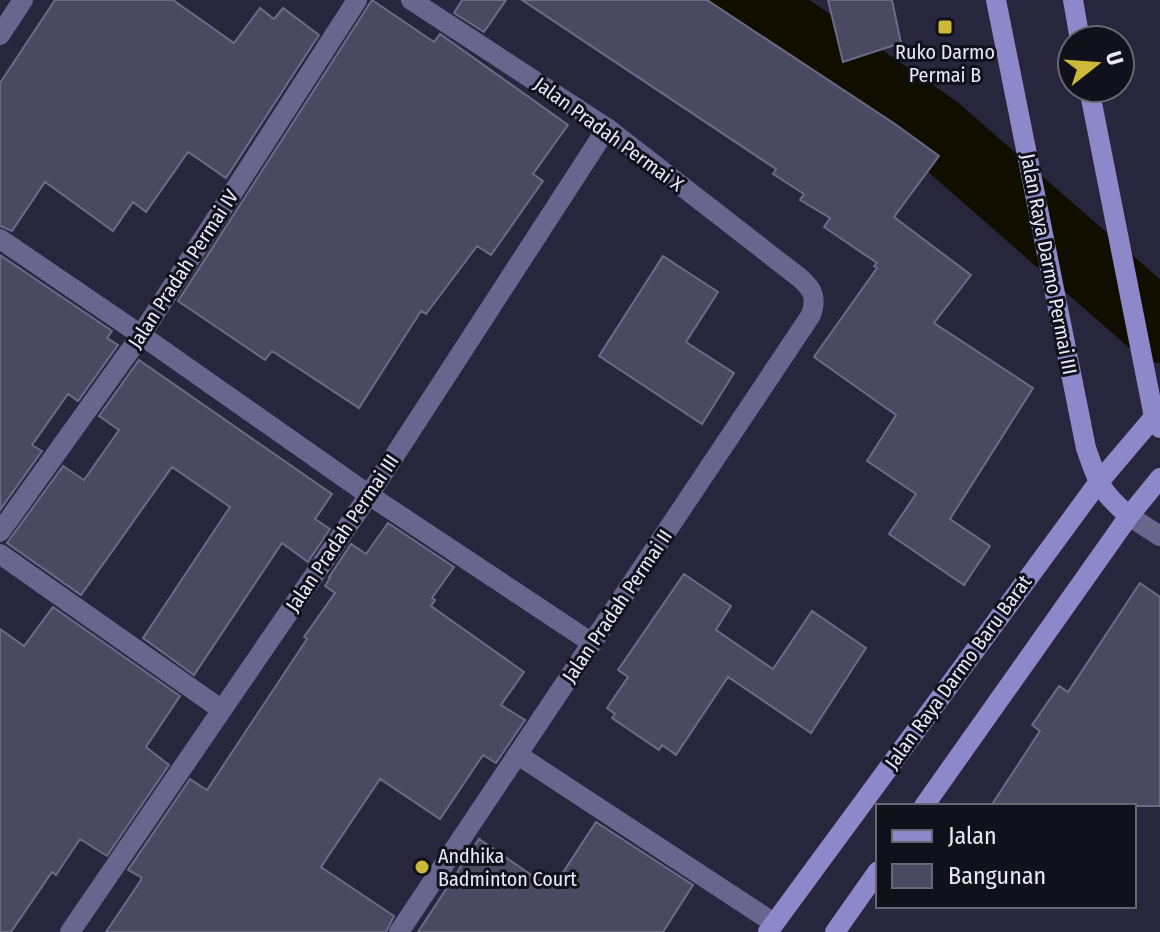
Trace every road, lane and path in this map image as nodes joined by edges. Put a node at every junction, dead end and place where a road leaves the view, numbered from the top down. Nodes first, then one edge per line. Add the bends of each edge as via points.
1 (23, 0) edge
2 (357, 0) edge
3 (411, 0) edge
4 (996, 0) edge
5 (1073, 0) edge
6 (1077, 24) edge
7 (0, 35) edge
8 (1092, 104) edge
9 (607, 128) junction
10 (0, 239) edge
11 (800, 278) joint
12 (141, 335) junction
13 (1157, 422) edge
14 (1160, 478) edge
15 (1098, 483) junction
16 (369, 495) junction
17 (1129, 516) junction
18 (0, 532) edge
19 (1160, 536) edge
20 (0, 554) edge
21 (592, 643) junction
22 (222, 710) junction
23 (518, 755) junction
24 (925, 804) edge
25 (876, 874) edge
26 (771, 927) edge
27 (70, 932) edge
28 (399, 932) edge
29 (835, 932) edge

1 - 7 street
2 - 12 street, Jalan Pradah Permai IV
3 - 9 street, Jalan Pradah Permai X
4 - 15 main road, Jalan Raya Darmo Permai III via 1086,448
5 - 6 main road
8 - 13 main road
9 - 11 street, Jalan Pradah Permai X
9 - 16 street, Jalan Pradah Permai III
10 - 12 street
11 - 21 street, Jalan Pradah Permai II via 814,297 811,315
12 - 16 street
12 - 18 street, Jalan Pradah Permai IV
13 - 15 main road, Jalan Raya Darmo Baru Barat
14 - 17 main road
15 - 17 main road, Jalan Raya Darmo Permai III
15 - 26 main road, Jalan Raya Darmo Baru Barat
16 - 21 street
16 - 22 street, Jalan Pradah Permai III
17 - 19 street
17 - 24 main road
20 - 22 street
21 - 23 street, Jalan Pradah Permai II
22 - 27 street, Jalan Pradah Permai III
23 - 26 street
23 - 28 street, Jalan Pradah Permai II
25 - 29 main road

